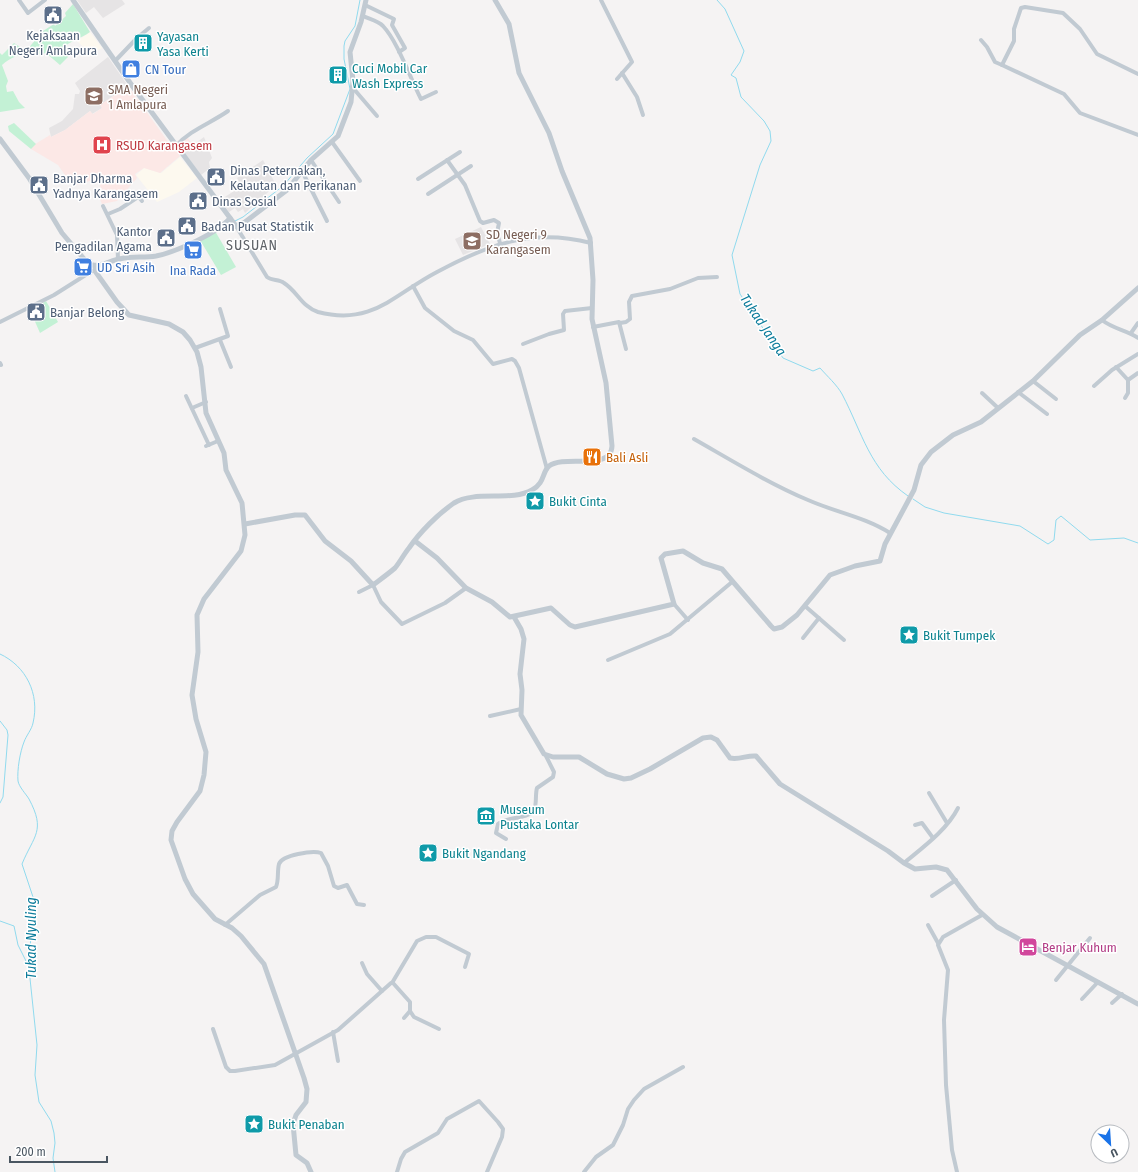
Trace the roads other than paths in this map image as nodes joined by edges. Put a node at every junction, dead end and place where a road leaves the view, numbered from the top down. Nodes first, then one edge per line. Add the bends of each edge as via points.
1 (19, 0) edge
2 (45, 0) edge
3 (73, 0) edge
4 (601, 0) edge
5 (497, 1) edge
6 (365, 2) edge
7 (363, 16) junction
8 (149, 28) dead end
9 (980, 40) dead end
10 (399, 52) junction
11 (116, 60) junction
12 (1002, 65) junction
13 (622, 73) junction
14 (1138, 74) edge
15 (617, 79) dead end
16 (353, 88) junction
17 (436, 92) dead end
18 (228, 111) dead end
19 (377, 116) dead end
20 (643, 116) dead end
21 (1138, 135) edge
22 (0, 139) edge
23 (332, 142) junction
24 (176, 146) junction
25 (460, 152) dead end
26 (311, 160) junction
27 (447, 160) junction
28 (470, 166) dead end
29 (302, 171) junction
30 (457, 175) junction
31 (418, 179) dead end
32 (360, 181) dead end
33 (135, 192) dead end
34 (428, 194) dead end
35 (138, 197) junction
36 (142, 201) dead end
37 (339, 202) dead end
38 (103, 206) dead end
39 (108, 214) junction
40 (230, 218) junction
41 (327, 222) dead end
42 (224, 225) junction
43 (236, 226) junction
44 (500, 243) junction
45 (590, 244) junction
46 (118, 259) junction
47 (92, 269) junction
48 (717, 277) dead end
49 (412, 286) junction
50 (1137, 290) edge
51 (592, 308) junction
52 (220, 309) dead end
53 (1102, 320) junction
54 (0, 322) edge
55 (620, 323) junction
56 (1138, 323) edge
57 (593, 327) junction
58 (1131, 333) junction
59 (1138, 338) edge
60 (220, 340) junction
61 (524, 344) dead end
62 (195, 348) junction
63 (626, 349) dead end
64 (1138, 354) edge
65 (1116, 367) junction
66 (231, 368) dead end
67 (1137, 375) edge
68 (1128, 380) junction
69 (1033, 381) junction
70 (1094, 386) dead end
71 (1018, 392) junction
72 (982, 393) dead end
73 (186, 396) dead end
74 (1125, 398) dead end
75 (1056, 399) dead end
76 (206, 402) junction
77 (997, 407) junction
78 (192, 408) junction
79 (1047, 414) dead end
80 (694, 439) dead end
81 (218, 441) junction
82 (547, 469) junction
83 (245, 524) junction
84 (890, 533) junction
85 (415, 542) junction
86 (732, 582) junction
87 (373, 585) junction
88 (466, 588) junction
89 (359, 592) dead end
90 (674, 604) junction
91 (805, 606) junction
92 (514, 617) junction
93 (820, 618) junction
94 (688, 620) junction
95 (803, 638) dead end
96 (844, 640) dead end
97 (608, 660) dead end
98 (520, 709) junction
99 (490, 716) dead end
100 (546, 756) junction
101 (929, 793) dead end
102 (958, 808) dead end
103 (947, 823) junction
104 (915, 825) dead end
105 (933, 838) junction
106 (506, 839) dead end
107 (904, 863) junction
108 (956, 880) junction
109 (932, 896) dead end
110 (364, 905) dead end
111 (982, 915) junction
112 (225, 925) junction
113 (928, 925) dead end
114 (1090, 938) dead end
115 (938, 943) junction
116 (362, 963) dead end
117 (465, 967) dead end
118 (1068, 967) junction
119 (1056, 980) dead end
120 (1098, 982) junction
121 (392, 983) junction
122 (382, 991) junction
123 (1122, 994) junction
124 (1082, 1000) dead end
125 (1112, 1003) dead end
126 (1138, 1004) edge
127 (410, 1011) junction
128 (404, 1018) dead end
129 (213, 1028) dead end
130 (439, 1030) dead end
131 (333, 1032) junction
132 (296, 1053) junction
133 (338, 1061) dead end
134 (683, 1067) dead end
135 (311, 1172) edge
136 (397, 1172) edge
137 (487, 1172) edge
138 (584, 1172) edge
139 (957, 1172) edge

1 - 2 street via 28,13
3 - 11 street
4 - 13 street via 632,62
5 - 45 street via 509,24 519,74 549,132 562,171 588,232
6 - 7 street
6 - 10 street via 394,19 392,25 405,48
7 - 10 street via 383,26
7 - 16 street via 350,52
8 - 11 street
9 - 12 street via 995,62
10 - 17 street via 421,99
11 - 24 street
12 - 14 street via 1014,41 1014,28 1020,9 1025,7 1063,13 1080,29 1097,54
12 - 21 street via 1064,94 1080,113
13 - 15 street
13 - 20 street via 637,97
16 - 19 street
16 - 23 street via 343,125
18 - 24 street via 189,133
22 - 47 street via 29,178 62,232
23 - 26 street
23 - 32 street
24 - 40 street
25 - 27 street
26 - 29 street
26 - 37 street
27 - 30 street
27 - 31 street
28 - 30 street
29 - 41 street
29 - 43 street via 282,194
30 - 34 street
30 - 44 street via 468,192 481,223 492,220 499,223 497,234
33 - 35 street
35 - 36 street
35 - 39 street
38 - 39 street
39 - 46 street via 116,235
40 - 42 street
40 - 43 street
42 - 43 street
42 - 46 street via 164,254
43 - 49 street via 267,277 285,284 303,303 316,311 339,316 368,313
44 - 45 street via 543,236
44 - 49 street
45 - 51 street via 594,280
46 - 47 street
47 - 54 street via 54,295
47 - 62 street via 129,315 178,328
48 - 55 street via 698,278 670,289 632,296 629,302 630,319
49 - 82 street via 425,308 454,331 472,340 493,364 512,359 515,361
50 - 53 street
51 - 57 street
51 - 61 street via 566,311 563,314 564,330
52 - 60 street via 228,334
53 - 58 street via 1115,329
53 - 69 street via 1080,335
55 - 57 street
55 - 63 street
56 - 58 street
57 - 82 street via 606,383 612,450 605,458 560,462
58 - 59 street
60 - 62 street
60 - 66 street
62 - 76 street via 201,367
64 - 65 street
65 - 68 street
65 - 70 street
67 - 68 street
68 - 74 street via 1128,393
69 - 71 street
69 - 75 street
71 - 77 street
71 - 79 street
72 - 77 street
73 - 78 street
76 - 78 street
76 - 81 street via 206,413
77 - 84 street via 981,422 953,435 931,452 918,471 914,490
78 - 81 street via 207,446
80 - 84 street via 794,494 820,506 879,525
81 - 83 street via 224,453 226,470 240,496
82 - 85 street via 540,484 526,492 465,499 455,503
83 - 87 street via 305,515 322,538 351,561
83 - 112 street via 241,551 204,599 197,615 198,652 192,695 206,752 204,775 200,791 177,822 171,835 190,889 215,919
84 - 91 street via 882,559 878,563 855,566 827,577
85 - 87 street via 396,567
85 - 88 street via 437,558
86 - 90 street via 722,569 703,563 686,552 666,554 662,556 661,562
86 - 91 street via 774,629 786,624
86 - 94 street
87 - 88 street via 381,602 402,624 445,603
87 - 89 street
88 - 92 street via 492,602 507,616
90 - 92 street via 580,627 570,625 552,608
90 - 94 street
91 - 93 street
92 - 98 street via 524,639 520,667
93 - 95 street
93 - 96 street
94 - 97 street via 662,638
98 - 99 street
98 - 100 street via 528,729
100 - 106 street via 554,777 537,788 535,808 532,812 503,820 498,824 496,833
100 - 107 street via 579,757 607,774 618,778 631,778 650,770 702,738 711,737 717,740 730,758 756,756 780,784
101 - 103 street
102 - 103 street
103 - 105 street
104 - 105 street via 922,823
105 - 107 street
107 - 108 street via 918,870 936,866 944,868
108 - 109 street
108 - 111 street
110 - 112 street via 357,904 347,885 338,888 334,886 321,853 307,852 282,860 276,887 260,895
111 - 115 street via 943,937
111 - 118 street via 997,927
112 - 132 street via 249,944 264,964
113 - 115 street
114 - 118 street
115 - 139 street via 948,970 944,1020 946,1085 952,1150
116 - 122 street via 367,974
117 - 121 street via 469,954 436,937 426,937 417,941
118 - 119 street
118 - 120 street
120 - 123 street
120 - 124 street
121 - 122 street
121 - 127 street via 410,1002
122 - 131 street via 345,1025
123 - 125 street
123 - 126 street
127 - 128 street
127 - 130 street
129 - 132 street via 226,1067 230,1071 268,1067
131 - 132 street
131 - 133 street
132 - 135 street via 307,1098 294,1119 294,1150 297,1157 309,1166
134 - 138 street via 644,1089 628,1109 615,1142 596,1157
136 - 137 street via 405,1152 438,1133 447,1119 479,1101 503,1129

